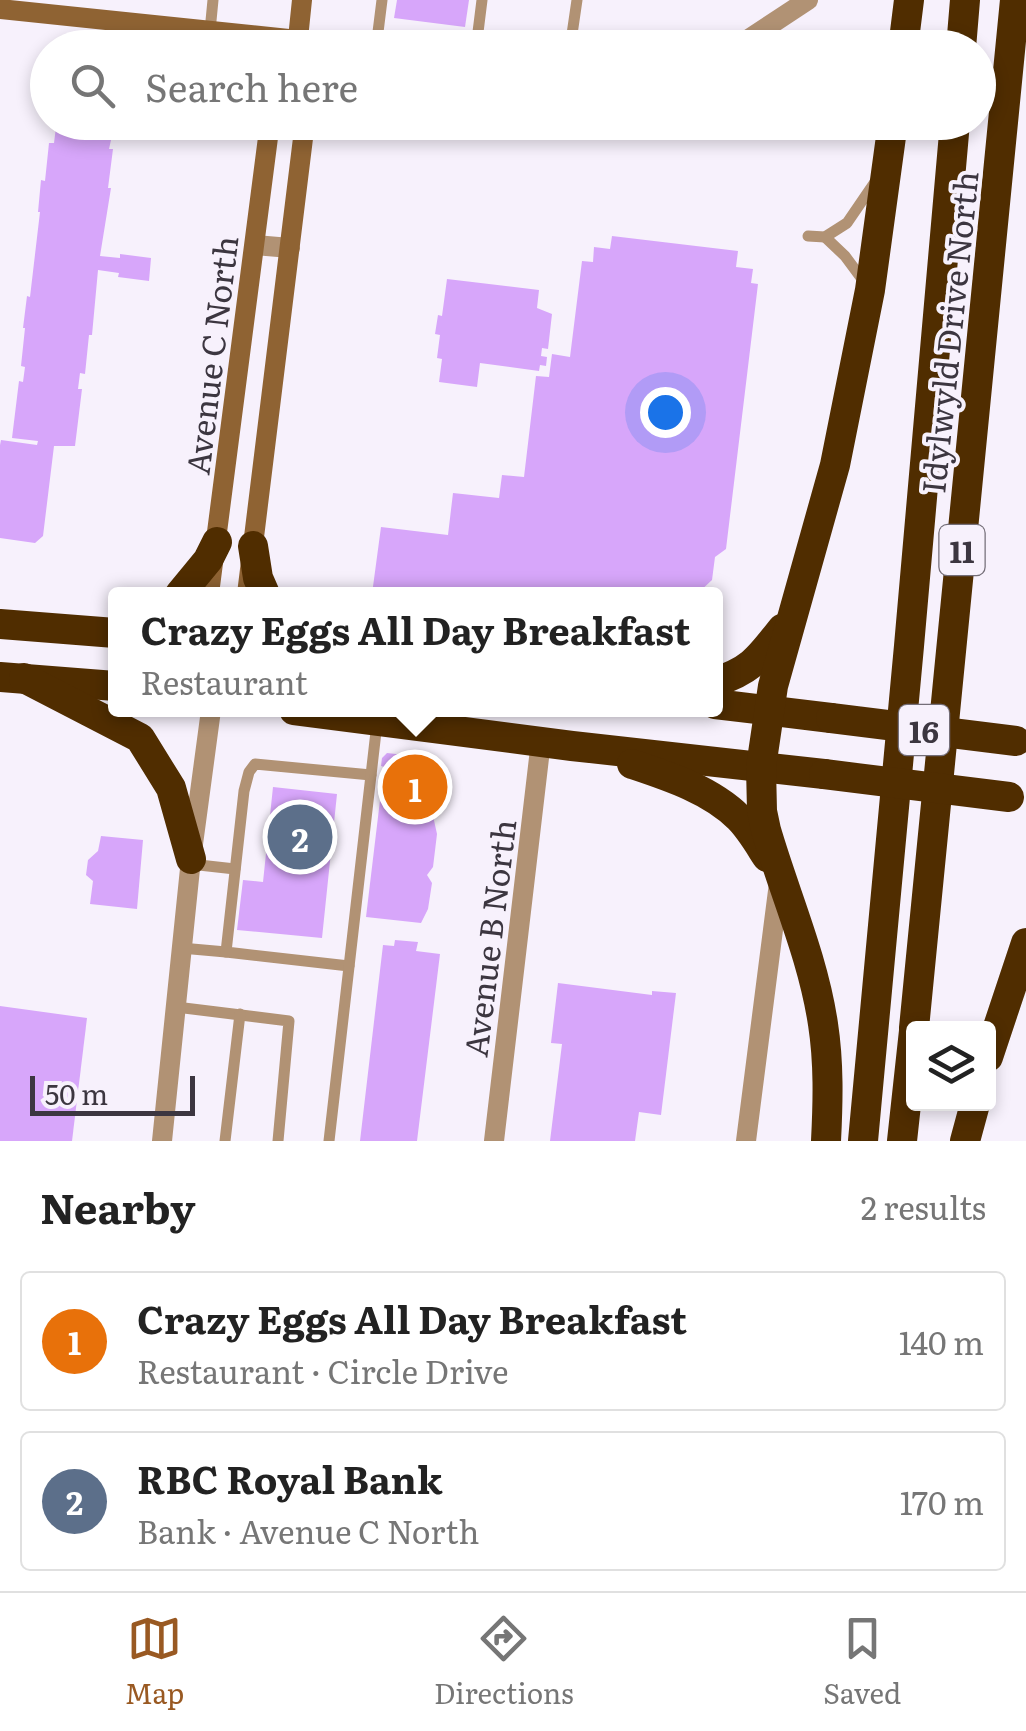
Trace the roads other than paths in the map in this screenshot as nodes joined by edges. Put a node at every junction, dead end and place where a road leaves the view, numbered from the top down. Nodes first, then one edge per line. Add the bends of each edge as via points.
1 (213, 0) edge
2 (302, 0) edge
3 (382, 0) edge
4 (482, 0) edge
5 (577, 0) edge
6 (808, 0) edge
7 (909, 0) edge
8 (965, 0) edge
9 (1015, 0) edge
10 (0, 9) edge
11 (210, 30) joint
12 (299, 30) edge
13 (378, 30) edge
14 (478, 30) edge
15 (573, 30) edge
16 (762, 30) edge
17 (905, 30) edge
18 (962, 30) edge
19 (268, 140) edge
20 (303, 140) edge
21 (891, 140) edge
22 (952, 140) edge
23 (888, 161) junction
24 (808, 236) dead end
25 (825, 237) junction
26 (255, 244) junction
27 (290, 248) junction
28 (870, 290) junction
29 (216, 542) junction
30 (253, 546) junction
31 (186, 587) edge
32 (210, 587) edge
33 (248, 587) edge
34 (262, 587) edge
35 (790, 619) junction
36 (0, 624) edge
37 (108, 631) edge
38 (12, 677) edge
39 (723, 679) edge
40 (108, 685) edge
41 (723, 705) edge
42 (770, 711) junction
43 (210, 717) edge
44 (352, 717) edge
45 (377, 720) junction
46 (1021, 741) edge
47 (541, 742) junction
48 (572, 746) junction
49 (761, 767) junction
50 (371, 775) junction
51 (1018, 798) edge
52 (190, 862) junction
53 (235, 869) junction
54 (780, 876) junction
55 (182, 948) junction
56 (1025, 948) edge
57 (226, 952) junction
58 (349, 966) junction
59 (176, 1007) junction
60 (240, 1014) junction
61 (915, 1021) edge
62 (996, 1033) edge
63 (906, 1104) edge
64 (973, 1111) edge
65 (162, 1141) edge
66 (225, 1141) edge
67 (278, 1141) edge
68 (329, 1141) edge
69 (494, 1141) edge
70 (746, 1141) edge
71 (826, 1141) edge
72 (863, 1141) edge
73 (902, 1141) edge
74 (965, 1141) edge

1 - 11 lane
2 - 12 main road
3 - 13 lane
4 - 14 lane
5 - 15 lane
6 - 16 street
7 - 17 highway
8 - 18 highway
9 - 61 highway, Idylwyld Drive North / 11
10 - 11 main road
19 - 26 main road, Avenue C North
20 - 27 main road, Avenue C North
21 - 23 highway
22 - 72 highway, Idylwyld Drive North / 11
23 - 25 lane via 857,211
23 - 28 highway
24 - 25 lane
25 - 28 lane
26 - 27 street
26 - 29 main road, Avenue C North
27 - 30 main road, Avenue C North
28 - 35 highway via 835,464
29 - 31 highway
29 - 32 main road, Avenue C North
30 - 33 main road, Avenue C North
30 - 34 highway
35 - 39 highway via 756,662
35 - 42 highway
36 - 37 highway
38 - 40 highway
38 - 52 highway via 140,738 172,788
41 - 42 highway
42 - 46 highway, 16, bridge
42 - 49 highway
43 - 52 street
44 - 45 highway
45 - 47 highway
45 - 50 lane
47 - 48 highway
47 - 69 street, Avenue B North
48 - 49 highway
48 - 54 highway via 714,798 737,816
49 - 51 highway, 16, bridge
49 - 54 highway via 762,811
50 - 53 lane via 255,764 244,791
50 - 58 lane
52 - 53 lane
52 - 55 street
53 - 57 lane
54 - 70 street
54 - 71 highway via 823,1022
55 - 57 lane
55 - 59 street
56 - 62 highway
57 - 58 lane
58 - 68 lane
59 - 60 lane
59 - 65 street
60 - 66 lane
60 - 67 lane via 289,1021
63 - 73 highway, Idylwyld Drive North / 11
64 - 74 highway

